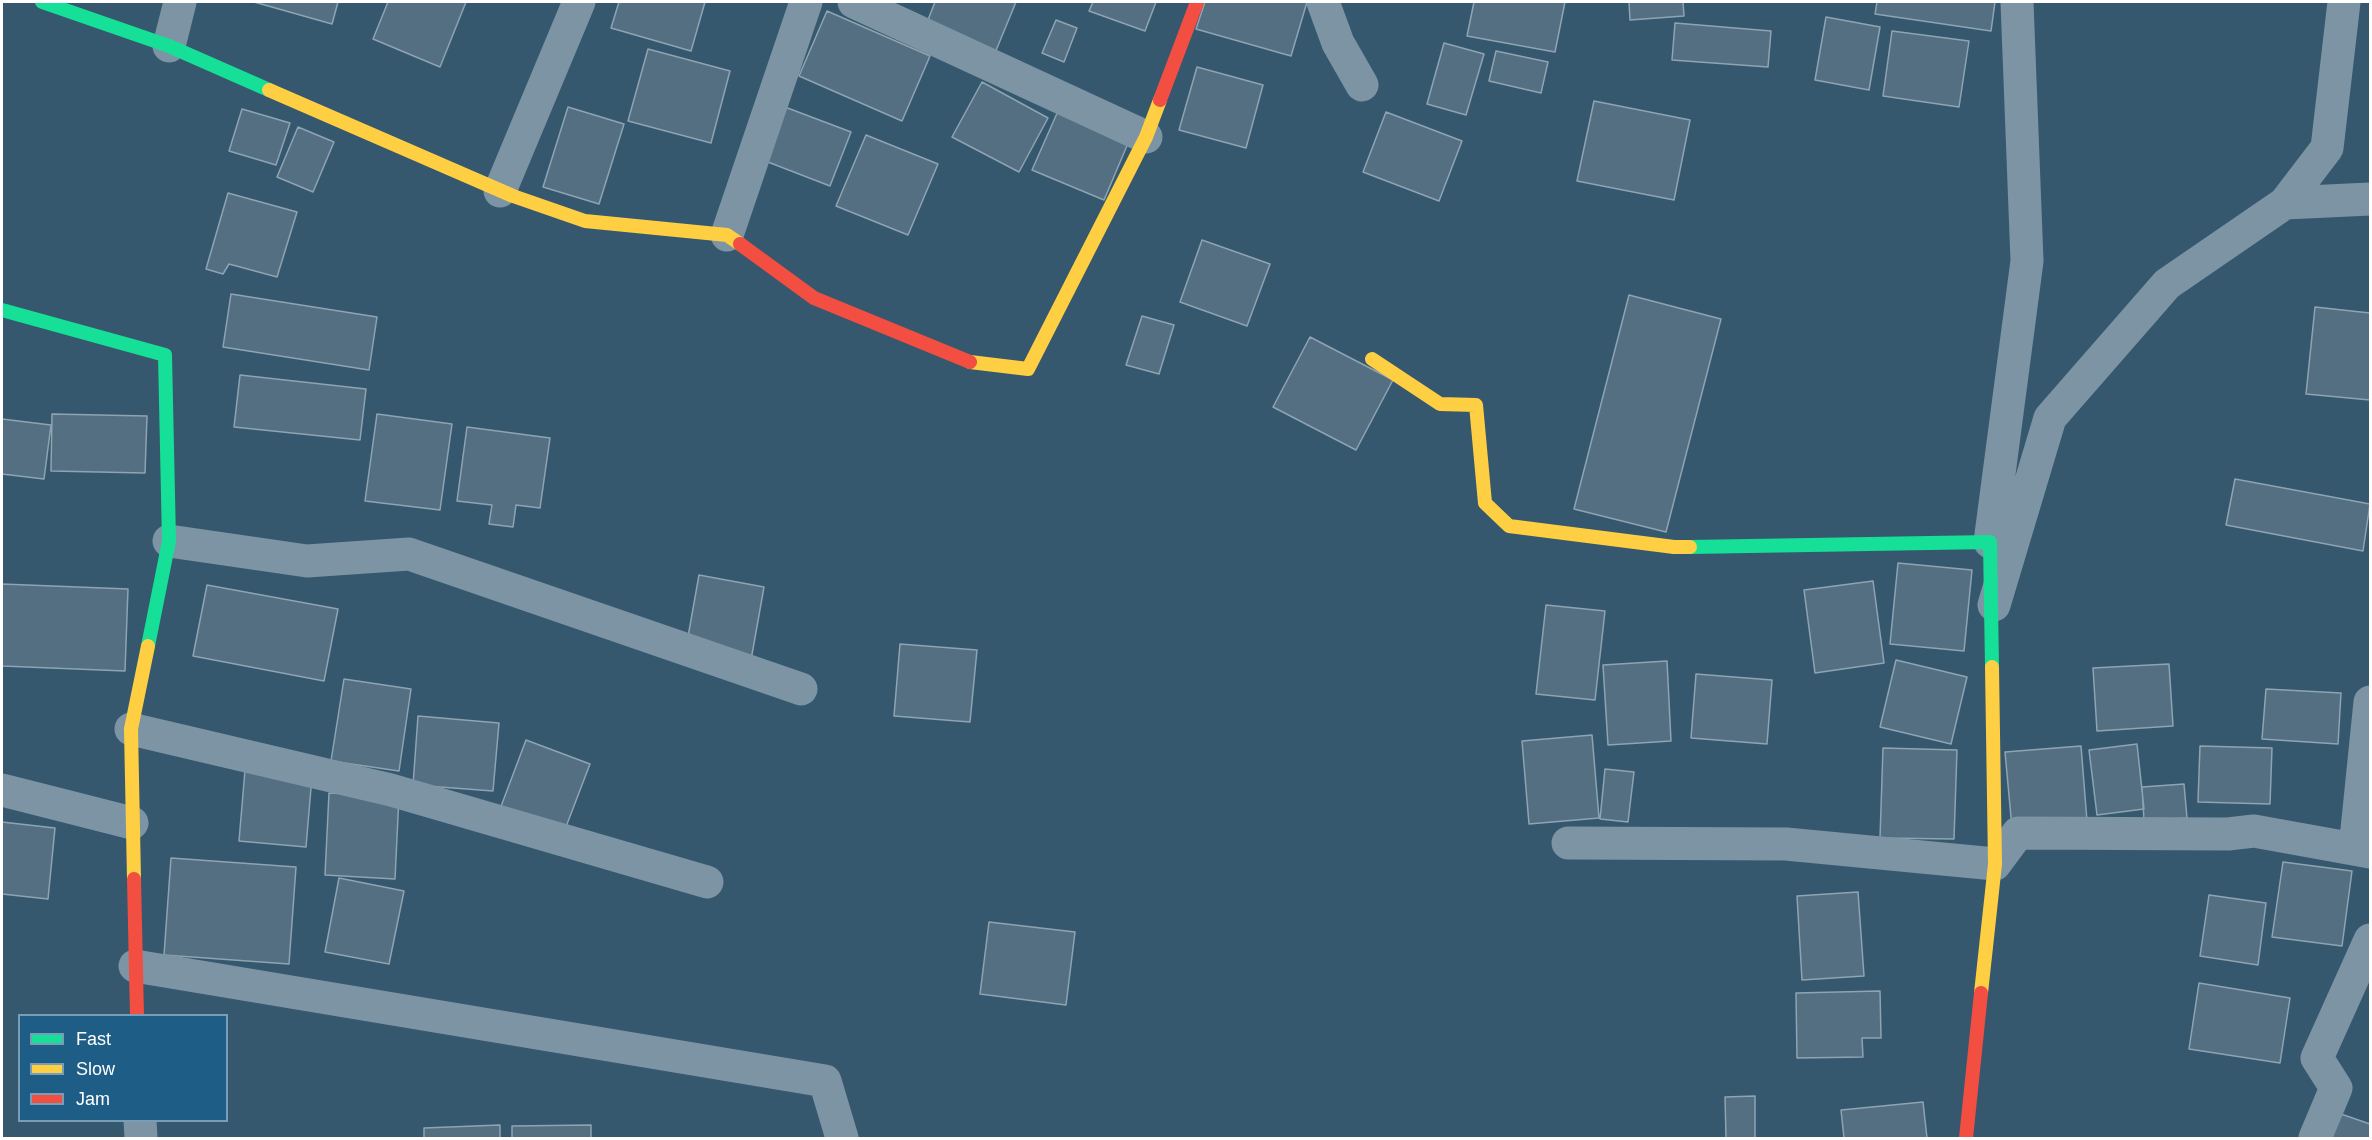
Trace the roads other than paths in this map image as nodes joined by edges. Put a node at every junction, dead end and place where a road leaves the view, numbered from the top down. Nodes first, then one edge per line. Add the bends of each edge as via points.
1 (42, 2) edge
2 (180, 2) edge
3 (579, 2) edge
4 (807, 2) edge
5 (854, 2) edge
6 (1197, 2) edge
7 (1323, 2) edge
8 (2017, 2) edge
9 (2344, 2) edge
10 (169, 46) junction
11 (1362, 85) dead end
12 (1146, 137) junction
13 (500, 191) junction
14 (2370, 199) edge
15 (2285, 203) junction
16 (726, 235) junction
17 (2, 310) edge
18 (1372, 359) dead end
19 (169, 541) junction
20 (1990, 542) junction
21 (1992, 610) junction
22 (801, 689) dead end
23 (2370, 702) edge
24 (131, 729) junction
25 (2, 790) edge
26 (132, 823) junction
27 (1568, 843) dead end
28 (2362, 851) edge
29 (1995, 864) junction
30 (707, 882) dead end
31 (2370, 940) edge
32 (135, 966) junction
33 (137, 1014) edge
34 (140, 1122) edge
35 (141, 1138) edge
36 (842, 1138) edge
37 (1966, 1138) edge
38 (2315, 1138) edge

1 - 10 street
2 - 10 street
3 - 13 street
4 - 16 street
5 - 12 street
6 - 12 street
7 - 11 street via 1338,44
8 - 20 street via 2027,261
9 - 15 street via 2327,148
10 - 13 street
12 - 16 street via 1028,369 968,362 814,298
13 - 16 street via 585,221
14 - 15 street
15 - 21 street via 2167,284 2050,418
17 - 19 street via 165,355
18 - 20 street via 1440,404 1476,405 1485,503 1509,526 1674,547
19 - 22 street via 307,561 409,554
19 - 24 street
20 - 21 street
21 - 29 street
23 - 28 street
24 - 26 street
24 - 30 street via 391,790
25 - 26 street
26 - 32 street
27 - 29 street via 1786,844
28 - 29 street via 2254,831 2018,833
29 - 37 street
31 - 38 street via 2317,1058 2336,1088
32 - 33 street
32 - 36 street via 825,1081
34 - 35 street

